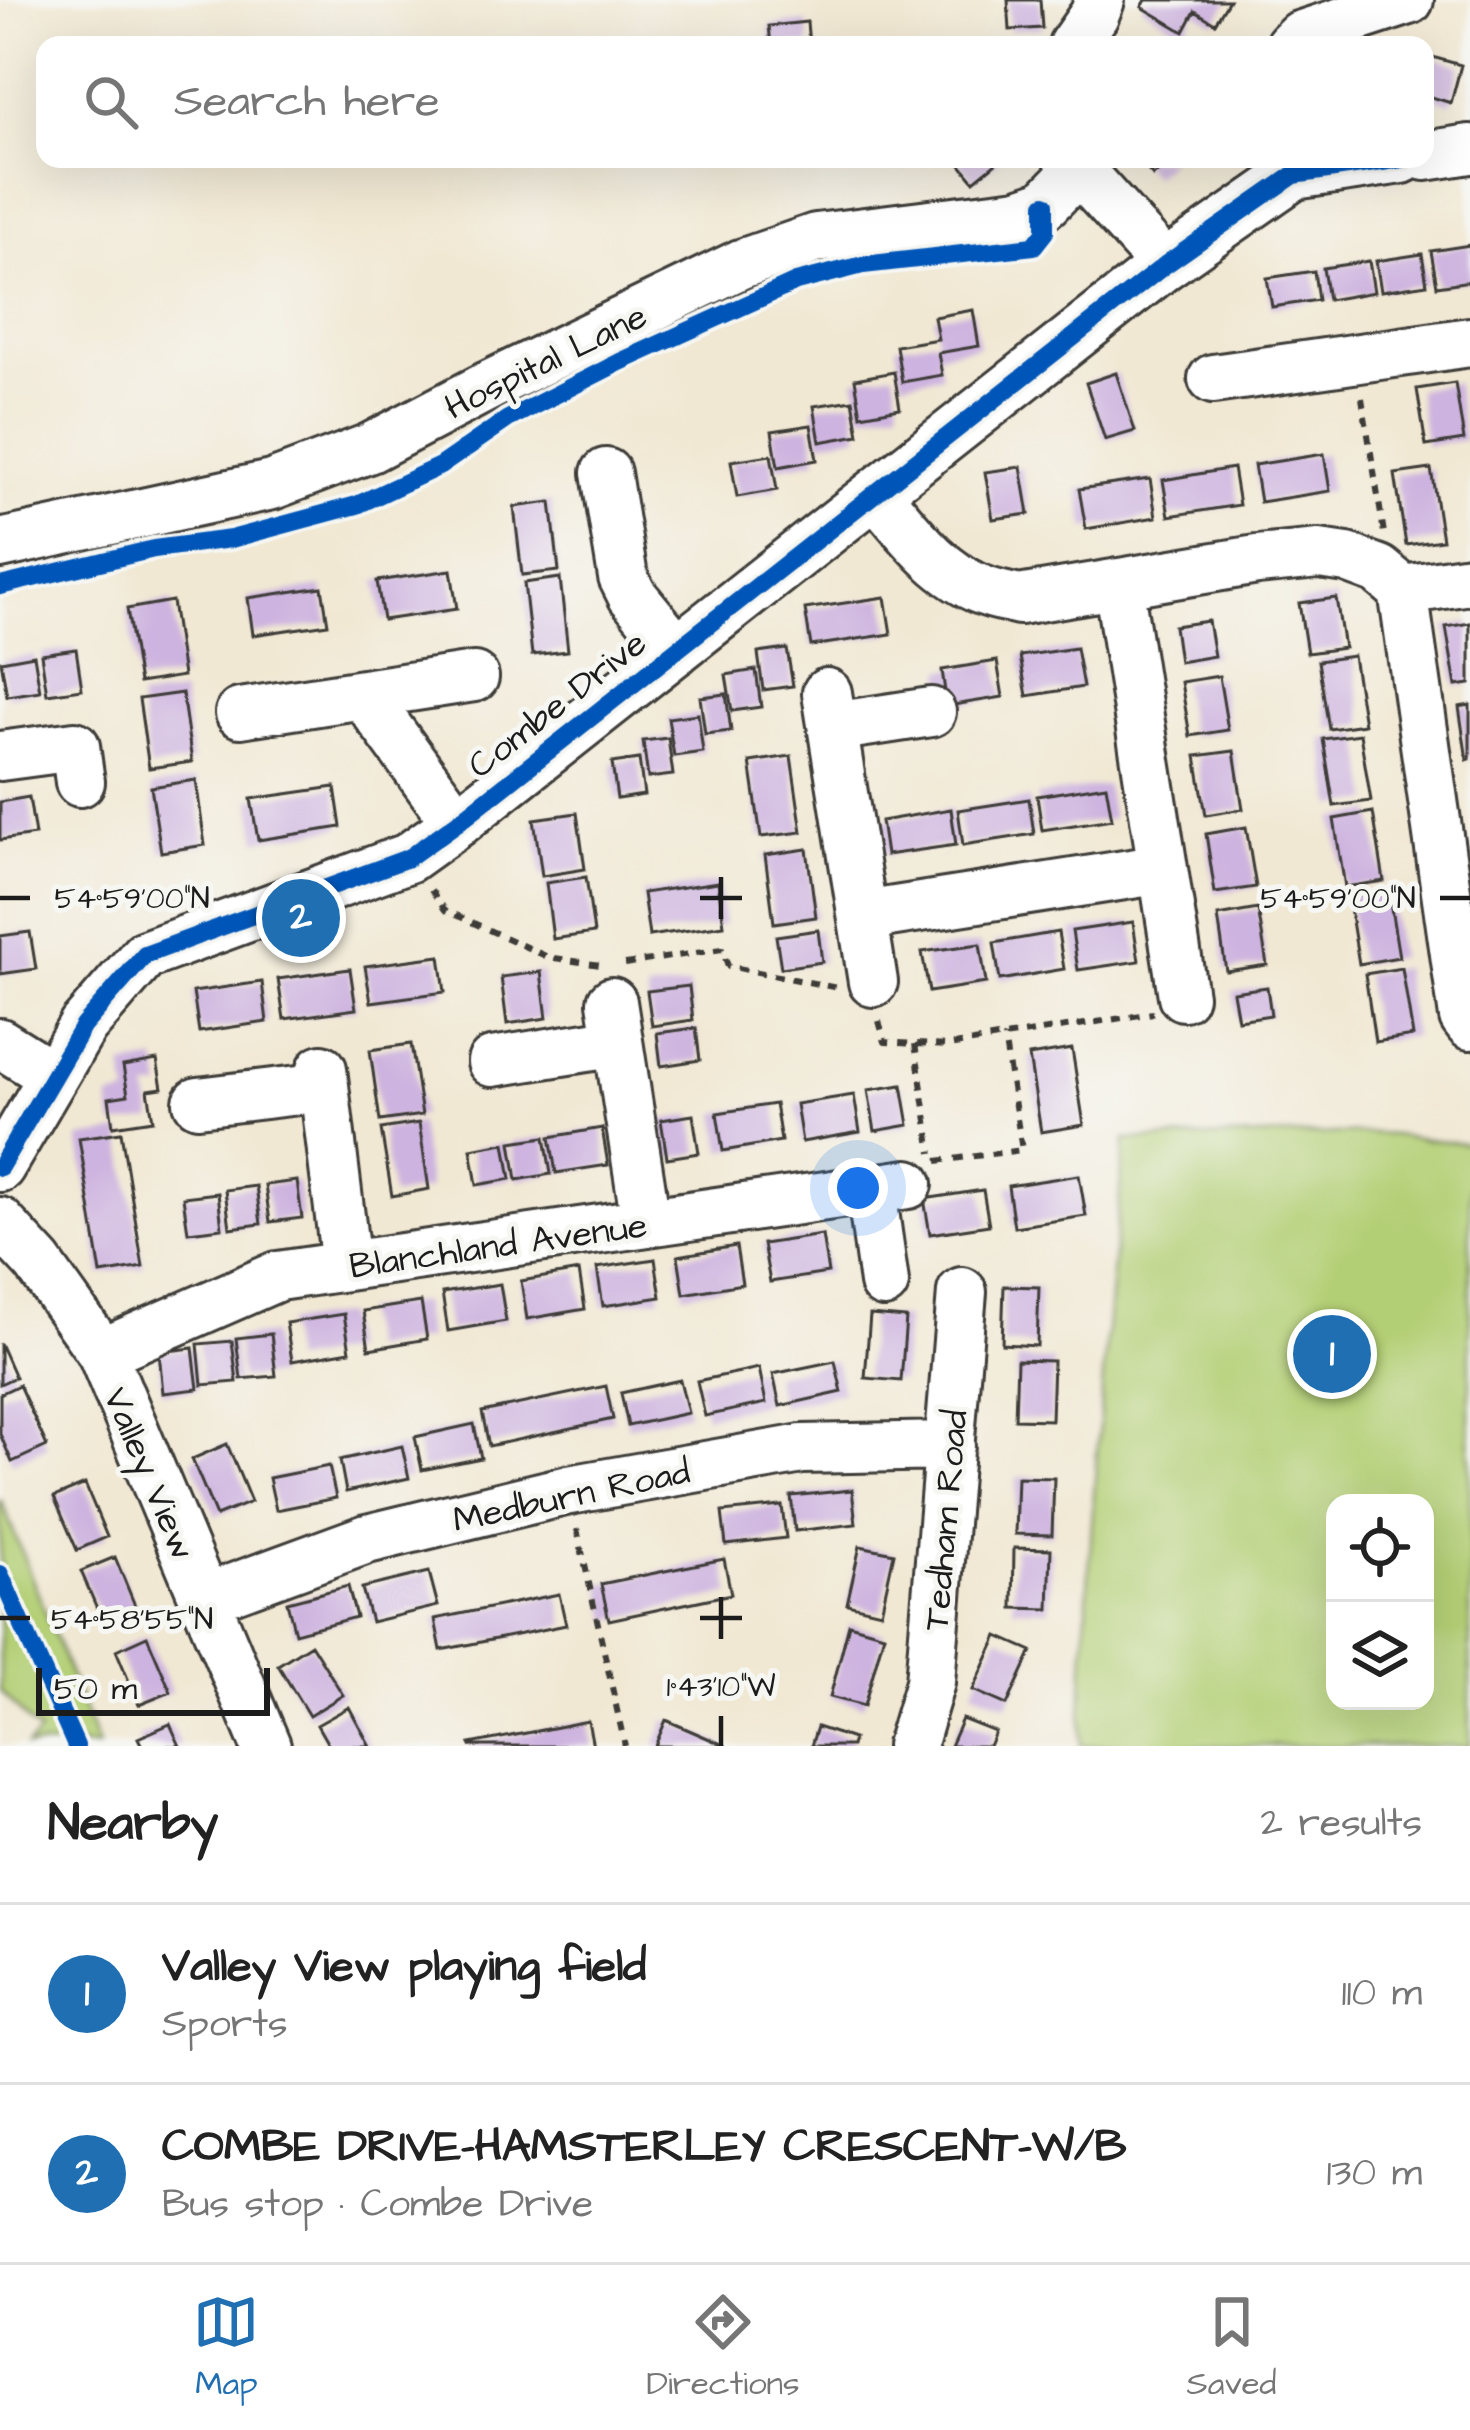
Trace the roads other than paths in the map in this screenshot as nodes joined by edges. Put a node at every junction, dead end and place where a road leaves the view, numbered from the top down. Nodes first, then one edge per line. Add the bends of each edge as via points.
1 (1100, 0) edge
2 (1409, 0) edge
3 (1079, 36) edge
4 (1299, 36) edge
5 (1470, 149) edge
6 (1434, 155) edge
7 (1071, 168) edge
8 (1078, 168) edge
9 (1341, 168) edge
10 (1166, 265) junction
11 (1470, 342) edge
12 (1214, 380) dead end
13 (606, 473) dead end
14 (875, 494) junction
15 (0, 544) edge
16 (1391, 580) junction
17 (1470, 580) edge
18 (1118, 583) junction
19 (676, 650) junction
20 (474, 677) dead end
21 (363, 694) junction
22 (931, 712) dead end
23 (240, 713) dead end
24 (0, 756) edge
25 (80, 782) dead end
26 (457, 823) junction
27 (1455, 853) edge
28 (1163, 869) junction
29 (863, 916) junction
30 (1183, 996) road end
31 (868, 997) road end
32 (1470, 1025) edge
33 (0, 1043) edge
34 (492, 1062) dead end
35 (53, 1076) junction
36 (198, 1102) dead end
37 (0, 1166) edge
38 (0, 1222) edge
39 (646, 1222) junction
40 (346, 1266) junction
41 (884, 1283) dead end
42 (962, 1292) dead end
43 (102, 1353) junction
44 (950, 1446) junction
45 (204, 1599) junction
46 (266, 1746) edge
47 (910, 1746) edge

1 - 3 street
2 - 4 street
5 - 6 street
7 - 15 street, Hospital Lane via 1046,204 1018,213 816,238 741,264 370,448 272,485
8 - 10 street
9 - 10 street via 1294,175
10 - 14 street, Combe Drive
11 - 12 street
13 - 19 street via 622,577
14 - 18 street via 924,550 982,590 1019,600
14 - 19 street, Combe Drive
16 - 17 street
16 - 18 street via 1319,554
16 - 27 street
18 - 28 street
19 - 26 street, Combe Drive
20 - 21 street
21 - 23 street
21 - 26 street
22 - 29 street via 830,710
24 - 25 street via 75,746
26 - 35 street, Combe Drive via 408,858 145,955 83,1026
27 - 32 street
28 - 29 street
28 - 30 street
29 - 31 street
33 - 35 street
34 - 39 street via 615,1022
35 - 37 street, Combe Drive
36 - 40 street via 323,1078
38 - 43 street, Valley View
39 - 40 street, Blanchland Avenue
39 - 41 street, Blanchland Avenue via 890,1186
40 - 43 street, Blanchland Avenue via 278,1276
42 - 44 street, Tedham Road
43 - 45 street, Valley View
44 - 45 street, Medburn Road via 802,1449 568,1490 367,1540
44 - 47 street, Tedham Road via 930,1682
45 - 46 street, Valley View

